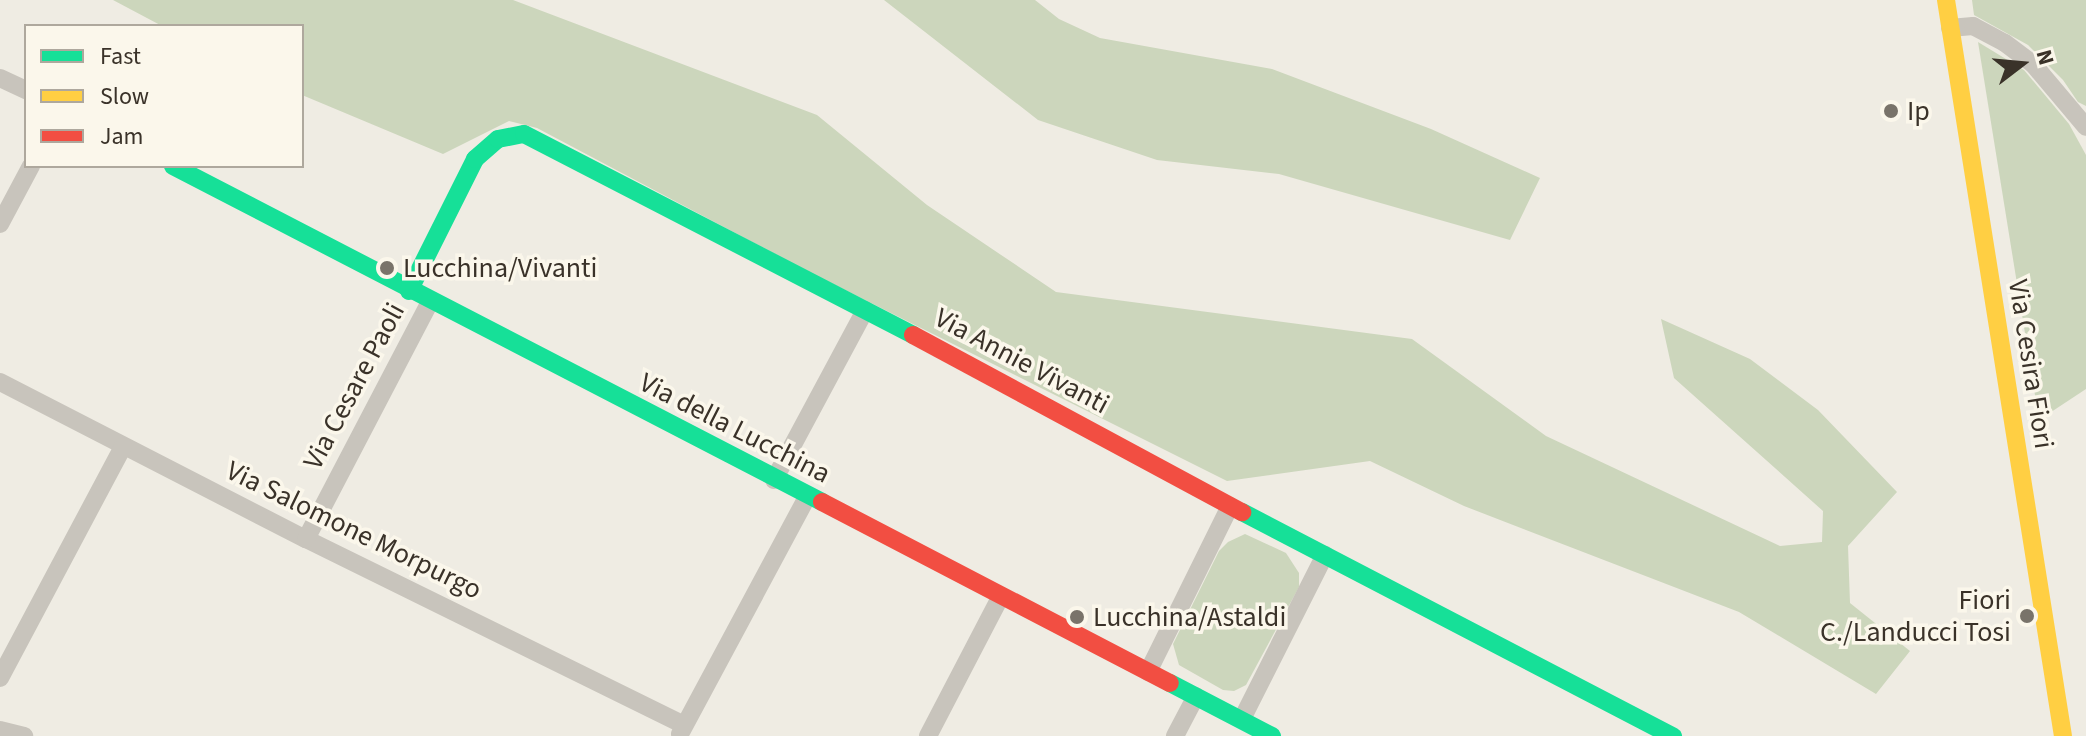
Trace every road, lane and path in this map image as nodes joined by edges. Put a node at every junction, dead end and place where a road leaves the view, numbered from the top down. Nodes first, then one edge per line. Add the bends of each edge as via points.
1 (1946, 0) edge
2 (1950, 28) junction
3 (0, 78) edge
4 (24, 89) edge
5 (2086, 127) edge
6 (30, 168) edge
7 (177, 168) edge
8 (0, 224) edge
9 (409, 291) junction
10 (430, 302) junction
11 (865, 310) junction
12 (0, 382) edge
13 (123, 447) junction
14 (774, 480) junction
15 (807, 497) junction
16 (1230, 506) junction
17 (306, 539) junction
18 (1325, 555) junction
19 (1001, 596) junction
20 (1148, 672) junction
21 (0, 678) edge
22 (1196, 696) junction
23 (1242, 719) junction
24 (0, 730) edge
25 (681, 730) edge
26 (24, 736) edge
27 (928, 736) edge
28 (1175, 736) edge
29 (1272, 736) edge
30 (1673, 736) edge
31 (2063, 736) edge

1 - 2 street, Via Cesira Fiori
2 - 5 street via 1973,26 2005,43 2033,64
2 - 31 street, Via Cesira Fiori
3 - 4 street
6 - 8 street
7 - 9 street, Via della Lucchina
9 - 10 street, Via della Lucchina
9 - 11 street, Via Annie Vivanti via 475,159 498,139 524,134
10 - 14 street, Via della Lucchina
10 - 17 street, Via Cesare Paoli
11 - 14 street
11 - 16 street, Via Annie Vivanti
12 - 13 street, Via Salomone Morpurgo
13 - 17 street, Via Salomone Morpurgo
13 - 21 street
14 - 15 street, Via della Lucchina
15 - 19 street, Via della Lucchina
15 - 25 street
16 - 18 street, Via Annie Vivanti
16 - 20 street
17 - 25 street, Via Salomone Morpurgo
18 - 23 street
18 - 30 street, Via Annie Vivanti
19 - 20 street, Via della Lucchina
19 - 27 street
20 - 22 street, Via della Lucchina
22 - 23 street, Via della Lucchina
22 - 28 street
23 - 29 street, Via della Lucchina
24 - 26 street

